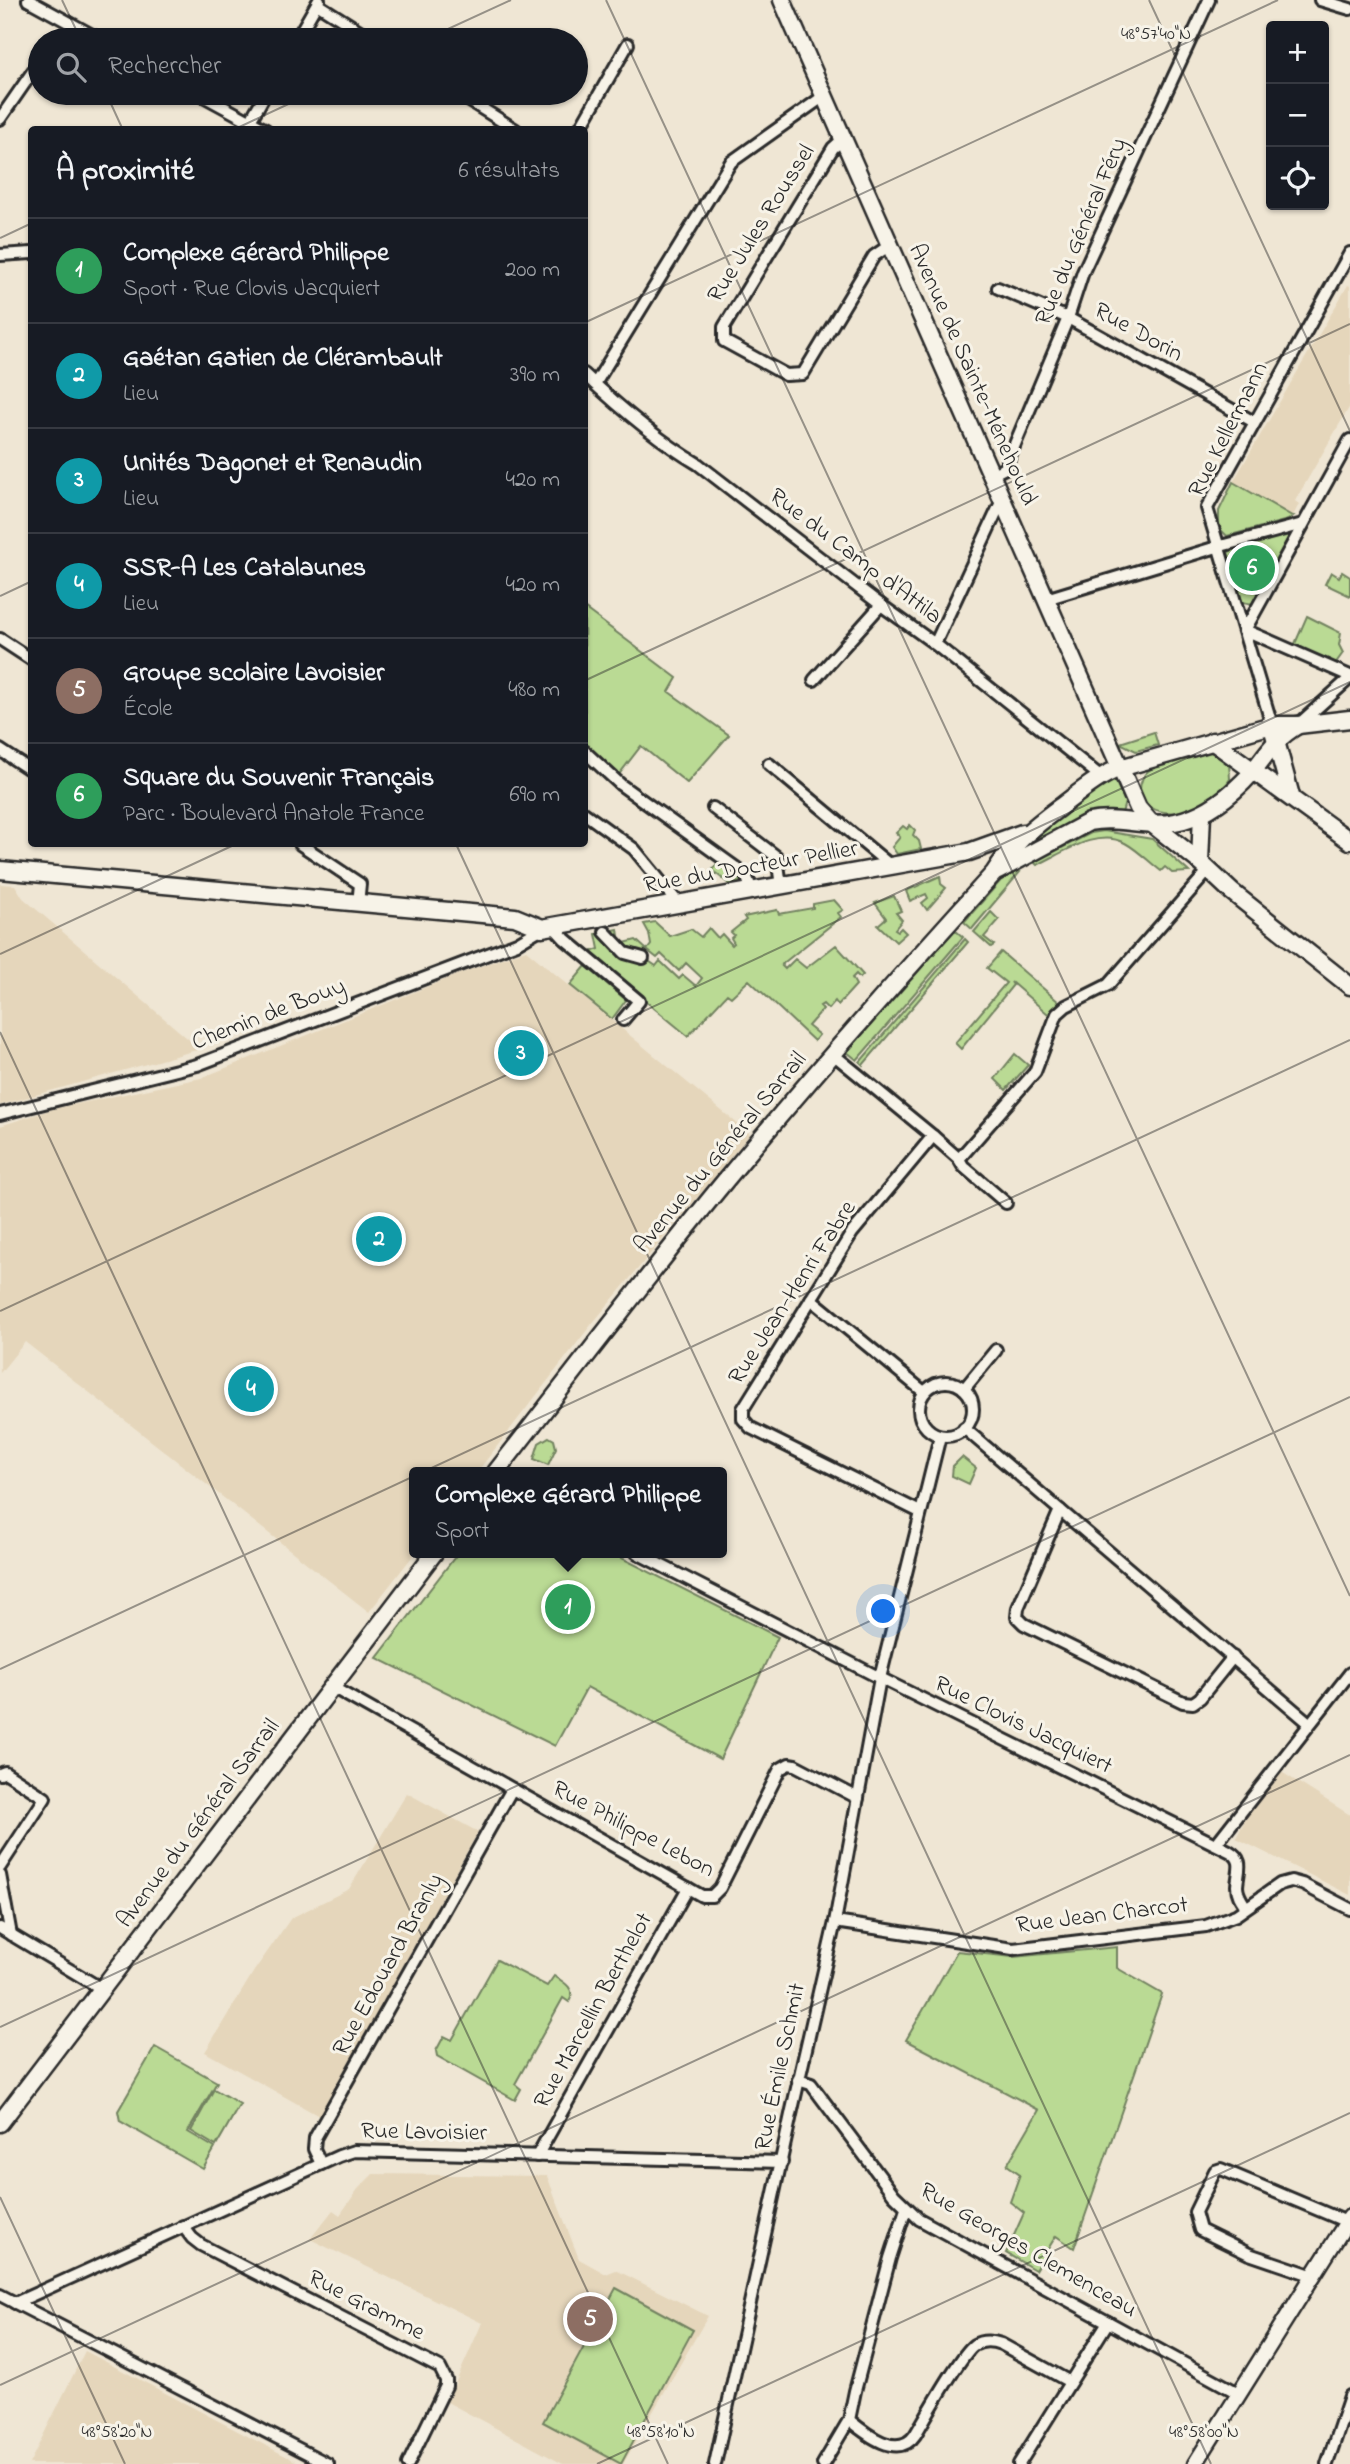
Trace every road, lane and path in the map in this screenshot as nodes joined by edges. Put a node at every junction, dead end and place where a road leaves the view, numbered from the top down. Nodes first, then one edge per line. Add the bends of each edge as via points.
1 (28, 0) edge
2 (782, 0) edge
3 (1209, 0) edge
4 (1320, 0) edge
5 (318, 2) edge
6 (1350, 9) edge
7 (79, 28) edge
8 (303, 28) edge
9 (356, 28) edge
10 (628, 44) dead end
11 (28, 78) edge
12 (824, 96) junction
13 (220, 105) edge
14 (259, 105) edge
15 (476, 105) edge
16 (0, 119) edge
17 (250, 121) junction
18 (259, 126) edge
19 (510, 126) edge
20 (581, 126) edge
21 (843, 139) junction
22 (890, 245) junction
23 (28, 253) edge
24 (1350, 253) edge
25 (0, 255) edge
26 (1339, 271) junction
27 (1350, 277) edge
28 (998, 288) dead end
29 (1068, 318) junction
30 (588, 377) edge
31 (596, 384) junction
32 (1254, 422) junction
33 (1350, 440) edge
34 (991, 475) junction
35 (1002, 500) junction
36 (1303, 524) junction
37 (1217, 547) junction
38 (1046, 599) junction
39 (880, 605) junction
40 (1245, 630) junction
41 (0, 639) edge
42 (935, 643) junction
43 (28, 657) edge
44 (1350, 677) edge
45 (814, 680) dead end
46 (1350, 719) edge
47 (1298, 725) junction
48 (1273, 733) junction
49 (1213, 741) junction
50 (0, 750) edge
51 (588, 755) edge
52 (769, 764) dead end
53 (28, 768) edge
54 (1120, 768) junction
55 (1100, 776) junction
56 (1254, 776) junction
57 (1291, 796) junction
58 (713, 808) dead end
59 (1202, 813) junction
60 (588, 817) edge
61 (1152, 824) junction
62 (1028, 831) junction
63 (1350, 841) edge
64 (304, 847) edge
65 (969, 852) junction
66 (1012, 853) junction
67 (891, 866) junction
68 (1205, 866) junction
69 (0, 870) edge
70 (781, 886) junction
71 (752, 891) junction
72 (358, 904) junction
73 (679, 904) junction
74 (548, 927) junction
75 (605, 932) dead end
76 (643, 958) dead end
77 (1350, 986) edge
78 (623, 1020) dead end
79 (834, 1054) junction
80 (0, 1114) edge
81 (933, 1136) junction
82 (959, 1159) junction
83 (1006, 1203) dead end
84 (811, 1299) junction
85 (996, 1350) dead end
86 (964, 1389) junction
87 (924, 1392) junction
88 (964, 1429) junction
89 (940, 1436) junction
90 (500, 1467) edge
91 (1060, 1510) junction
92 (920, 1512) junction
93 (431, 1558) edge
94 (647, 1558) edge
95 (1233, 1657) junction
96 (1350, 1672) edge
97 (880, 1678) junction
98 (332, 1687) junction
99 (1309, 1723) junction
100 (0, 1774) edge
101 (512, 1789) junction
102 (858, 1798) junction
103 (1216, 1844) junction
104 (0, 1867) edge
105 (0, 1875) edge
106 (688, 1888) junction
107 (1246, 1908) junction
108 (1350, 1909) edge
109 (835, 1922) junction
110 (0, 1928) edge
111 (11, 1934) junction
112 (102, 1989) junction
113 (799, 2080) junction
114 (0, 2123) edge
115 (537, 2156) junction
116 (782, 2162) junction
117 (321, 2164) junction
118 (906, 2208) junction
119 (1348, 2220) edge
120 (183, 2225) junction
121 (1314, 2276) junction
122 (0, 2295) edge
123 (15, 2303) junction
124 (1108, 2322) junction
125 (1070, 2382) junction
126 (1240, 2394) junction
127 (1350, 2396) edge
128 (849, 2420) junction
129 (328, 2464) edge
130 (408, 2464) edge
131 (715, 2464) edge
132 (822, 2464) edge
133 (1019, 2464) edge
134 (1195, 2464) edge
135 (1327, 2464) edge

1 - 7 street
2 - 12 main road, Avenue de Sainte-Ménehould
3 - 29 street, Rue du Général Féry via 1083,272
4 - 6 street
5 - 8 street
5 - 9 street
10 - 20 street
11 - 16 street
12 - 21 main road, Avenue de Sainte-Ménehould
12 - 31 street via 731,162
13 - 17 street
14 - 17 street
15 - 19 street
17 - 18 street
21 - 22 main road, Avenue de Sainte-Ménehould
21 - 22 street, Rue Jules Roussel via 833,148 724,327 724,341 786,375 803,374 874,256
22 - 34 main road, Avenue de Sainte-Ménehould
23 - 25 street
24 - 26 street, Rue Kellermann
26 - 27 street
26 - 32 street, Rue Kellermann
28 - 29 street, Rue Dorin
29 - 32 street, Rue Dorin
29 - 34 street, Rue du Général Féry via 1005,468
30 - 31 street, Rue du Camp d'Attila
31 - 39 street, Rue du Camp d'Attila
32 - 37 street, Rue Kellermann via 1207,508
33 - 36 street
34 - 35 main road, Avenue de Sainte-Ménehould
35 - 38 main road, Avenue de Sainte-Ménehould
35 - 42 street
36 - 37 street
36 - 40 street
37 - 38 street
37 - 40 street, Rue Kellermann
38 - 54 main road, Avenue de Sainte-Ménehould
39 - 42 street, Rue du Camp d'Attila
39 - 45 street
40 - 44 street
40 - 48 street, Rue Kellermann
41 - 43 street
42 - 55 street, Rue du Camp d'Attila
44 - 47 street
46 - 47 main road
47 - 48 main road
48 - 49 main road
48 - 56 main road
48 - 57 main road
49 - 54 main road
49 - 56 main road via 1238,757
50 - 53 street
51 - 71 street via 621,785 746,875
52 - 67 street
54 - 55 main road
54 - 61 main road, Avenue de Sainte-Ménehould via 1138,808
55 - 62 main road
56 - 57 main road
56 - 59 main road
57 - 63 main road
58 - 70 street via 777,857
59 - 61 main road via 1173,823
59 - 68 main road
60 - 73 street via 634,849
61 - 66 main road via 1089,821
61 - 68 main road, Avenue de Sainte-Ménehould
62 - 65 main road, Rue du Docteur Pellier
62 - 66 main road
64 - 72 street via 360,884
65 - 66 main road, Rue du Docteur Pellier
65 - 67 main road, Rue du Docteur Pellier
66 - 79 main road, Avenue du Général Sarrail
67 - 70 main road, Rue du Docteur Pellier
68 - 77 main road, Avenue de Sainte-Ménehould
68 - 82 street via 1108,985 1058,1014 1035,1072
69 - 72 main road
70 - 71 main road, Rue du Docteur Pellier
71 - 73 main road, Rue du Docteur Pellier
72 - 74 main road via 515,917
73 - 74 main road, Rue du Docteur Pellier
74 - 78 street via 639,1001
74 - 80 street, Chemin de Bouy via 517,943 197,1065
75 - 76 street via 625,953
79 - 81 street
79 - 90 main road, Avenue du Général Sarrail via 724,1182
81 - 82 street
81 - 84 street, Rue Jean-Henri Fabre via 852,1233
82 - 83 street
84 - 87 street
84 - 92 street, Rue Jean-Henri Fabre via 743,1409 743,1419 751,1428
85 - 86 street
86 - 87 street via 943,1382
86 - 88 street via 972,1413
87 - 89 street via 920,1419
88 - 89 street
88 - 91 street
89 - 92 street
91 - 95 street
91 - 95 street via 1018,1608 1017,1617 1024,1624 1183,1702 1200,1698
92 - 97 street
93 - 98 main road, Avenue du Général Sarrail
94 - 97 street, Rue Clovis Jacquiert
95 - 99 street
96 - 99 street
97 - 102 street, Rue Émile Schmit
97 - 103 street, Rue Clovis Jacquiert
98 - 101 street, Rue Philippe Lebon
98 - 112 main road, Avenue du Général Sarrail
99 - 103 street
100 - 104 street via 5,1772 45,1798
101 - 106 street, Rue Philippe Lebon
101 - 117 street, Rue Edouard Branly via 315,2138
102 - 106 street, Rue Philippe Lebon via 795,1765 784,1765 716,1894 702,1896
102 - 109 street, Rue Émile Schmit
103 - 107 street, Rue Clovis Jacquiert via 1237,1855 1237,1888
105 - 111 street
106 - 115 street, Rue Marcellin Berthelot
107 - 108 street via 1291,1881
107 - 109 street, Rue Jean Charcot via 1206,1926 1013,1950
109 - 113 street, Rue Émile Schmit
110 - 111 street
111 - 112 street
112 - 114 main road, Avenue du Général Sarrail
113 - 116 street, Rue Émile Schmit
113 - 118 street, Rue Georges Clemenceau via 811,2084
115 - 116 street, Rue Lavoisier
115 - 117 street, Rue Lavoisier via 354,2151
116 - 131 street, Rue Émile Schmit
117 - 120 street, Rue Lavoisier
118 - 124 street, Rue Georges Clemenceau
118 - 128 street
119 - 121 street
119 - 121 street via 1221,2169 1215,2171 1195,2212 1200,2230 1249,2254
120 - 123 street, Rue Lavoisier
120 - 130 street, Rue Gramme via 201,2245 440,2368 446,2380 444,2394
121 - 126 street
122 - 123 street
123 - 129 street
124 - 125 street
124 - 126 street, Rue Georges Clemenceau
125 - 128 street via 1001,2344 979,2343 966,2353 906,2444 887,2444
125 - 133 street
126 - 134 street
127 - 135 street
128 - 132 street

